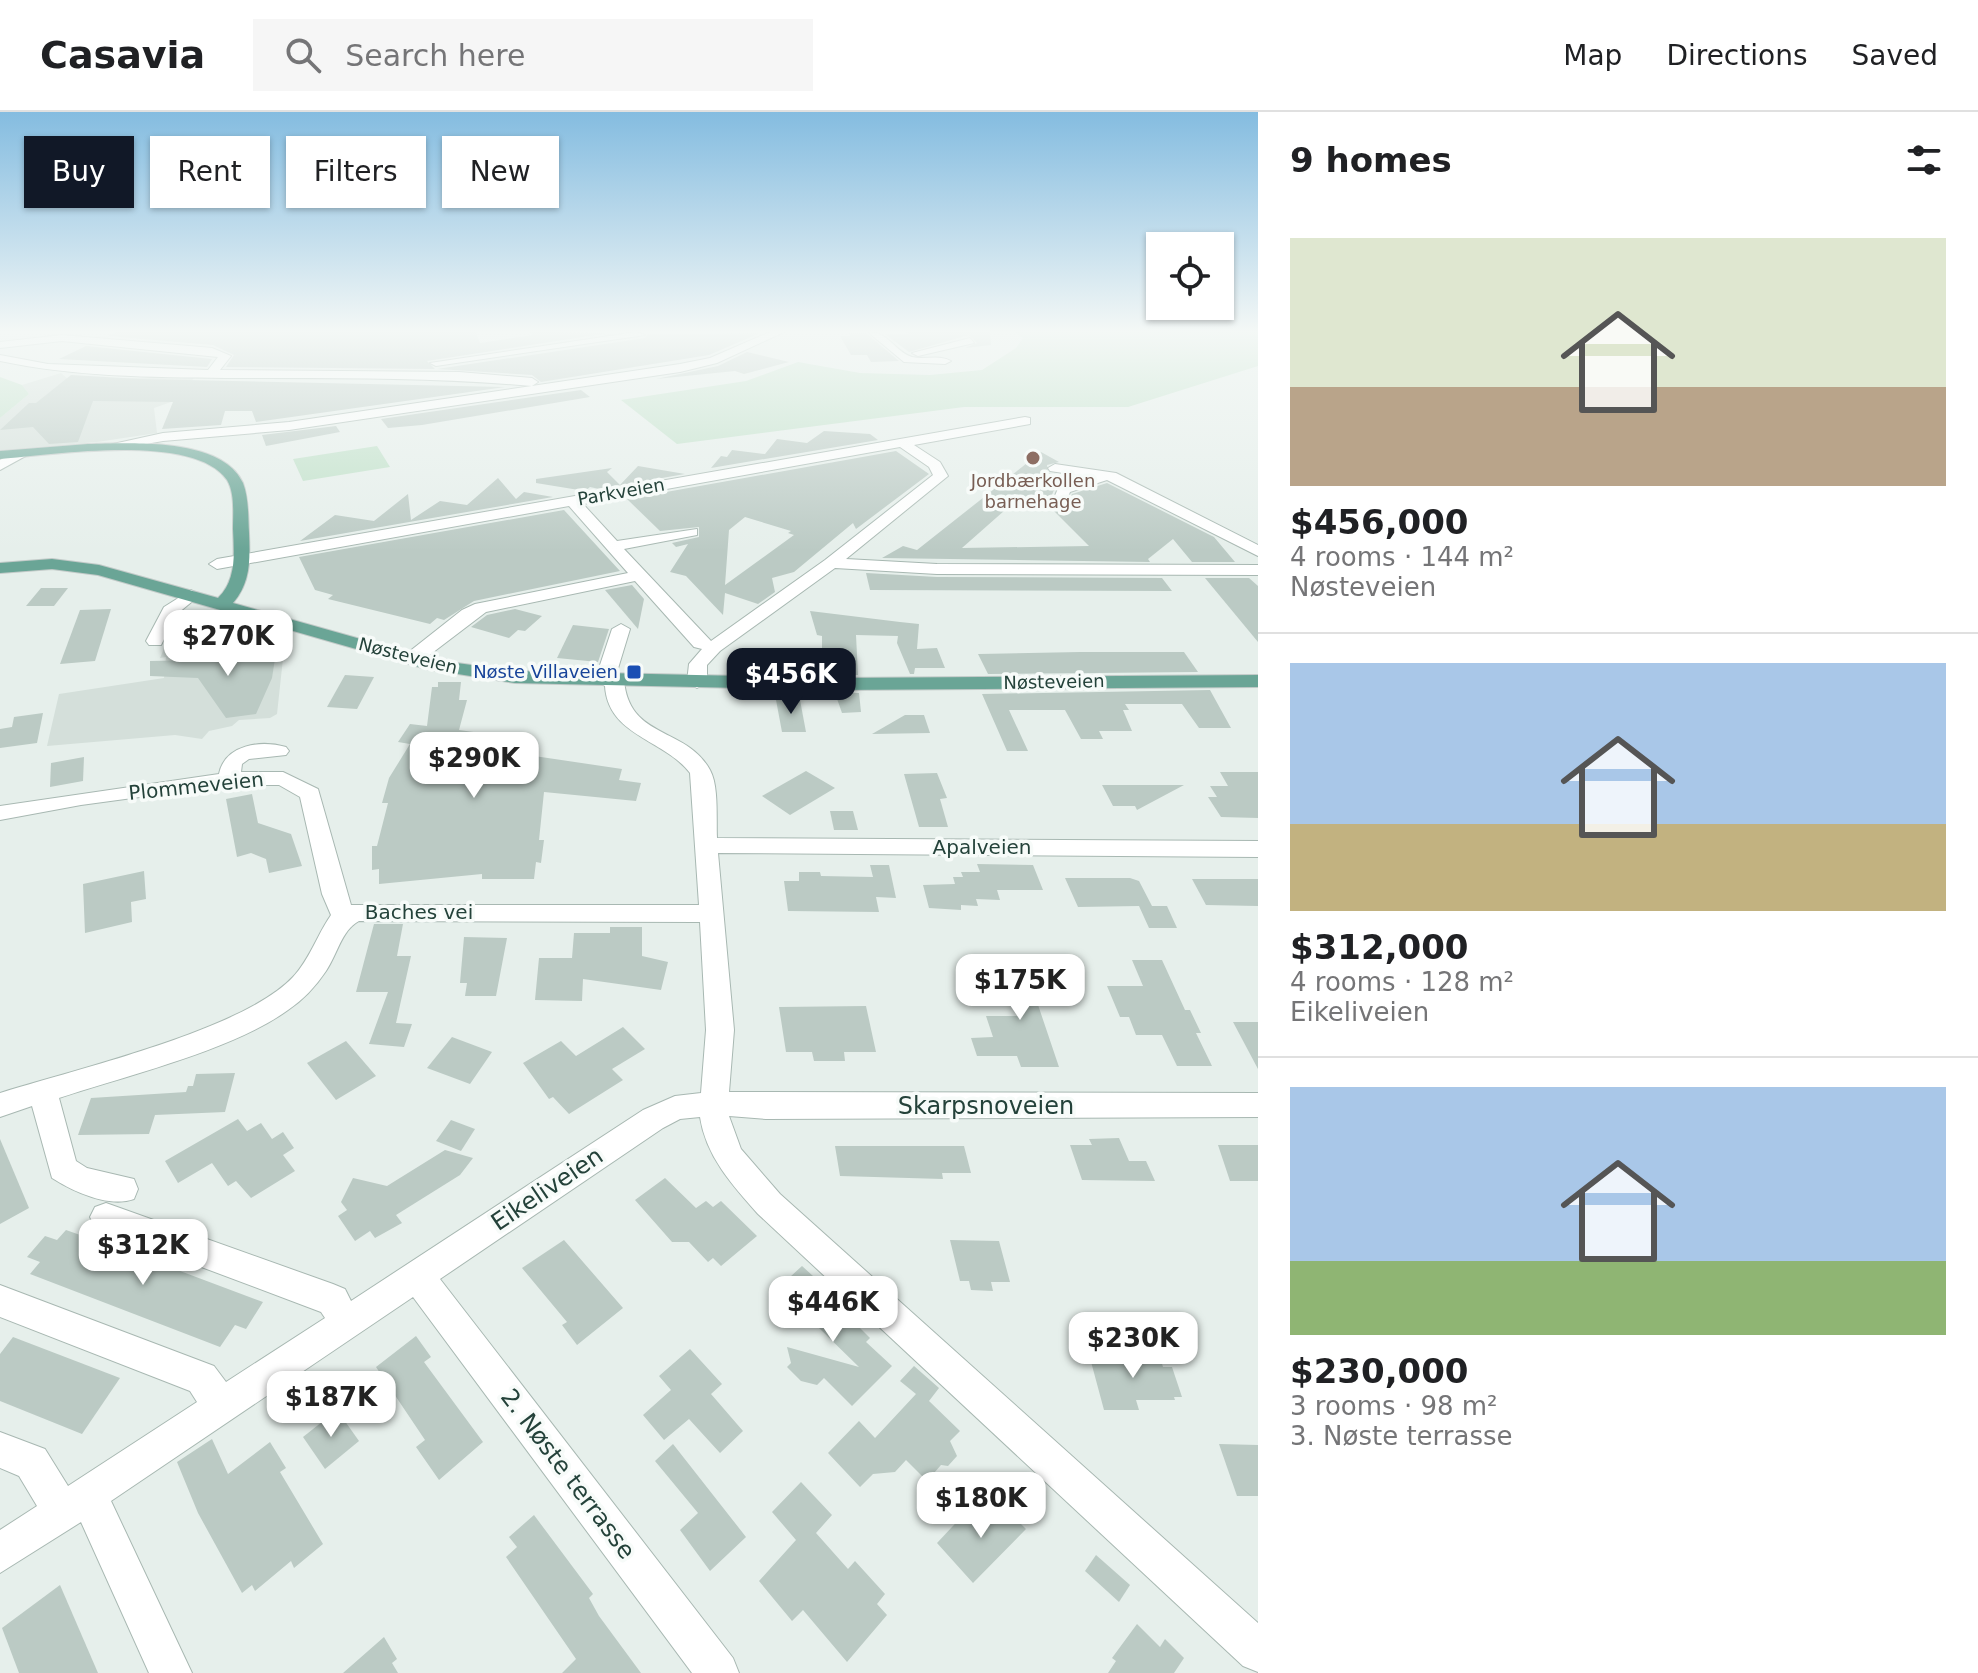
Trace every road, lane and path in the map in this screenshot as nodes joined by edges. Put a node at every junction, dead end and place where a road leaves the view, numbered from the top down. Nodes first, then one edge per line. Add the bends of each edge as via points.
1 (432, 405) edge
2 (1025, 421) dead end
3 (901, 442) junction
4 (111, 446) junction
5 (24, 453) junction
6 (0, 455) edge
7 (0, 466) edge
8 (1055, 468) dead end
9 (1111, 476) junction
10 (572, 501) junction
11 (1059, 503) dead end
12 (691, 532) dead end
13 (616, 546) junction
14 (1258, 551) edge
15 (831, 563) junction
16 (217, 564) dead end
17 (241, 564) junction
18 (0, 568) edge
19 (1258, 570) edge
20 (641, 575) junction
21 (197, 597) junction
22 (222, 604) junction
23 (621, 629) dead end
24 (155, 641) dead end
25 (714, 647) junction
26 (412, 659) junction
27 (609, 680) junction
28 (1258, 681) edge
29 (697, 682) junction
30 (279, 751) dead end
31 (229, 779) junction
32 (0, 813) edge
33 (706, 845) junction
34 (1258, 849) edge
35 (711, 914) junction
36 (344, 917) junction
37 (43, 1092) junction
38 (714, 1103) junction
39 (0, 1105) edge
40 (1258, 1105) edge
41 (123, 1189) dead end
42 (106, 1217) dead end
43 (417, 1275) junction
44 (0, 1301) edge
45 (346, 1324) junction
46 (220, 1405) junction
47 (0, 1450) edge
48 (75, 1503) junction
49 (0, 1553) edge
50 (1258, 1651) edge
51 (171, 1673) edge
52 (718, 1673) edge

1 - 4 street
2 - 3 street, Parkveien
3 - 10 street, Parkveien
3 - 15 street via 942,474
4 - 5 main road
4 - 17 main road via 172,450 227,471 237,489
5 - 6 main road
5 - 7 street
8 - 9 street
9 - 11 street via 1064,489
9 - 14 street
10 - 13 street
10 - 17 street, Parkveien
12 - 13 street
13 - 20 street
15 - 19 street via 907,569
15 - 25 street
16 - 17 street, Parkveien
17 - 21 main road
17 - 22 main road via 243,573
18 - 21 main road, Nøsteveien via 87,568
20 - 25 street via 700,643
20 - 26 street via 481,608
21 - 22 main road, Nøsteveien
21 - 24 street via 170,611
22 - 26 main road, Nøsteveien
23 - 27 street
25 - 29 street via 698,664
26 - 27 main road, Nøsteveien via 497,675
27 - 29 main road, Nøsteveien
27 - 33 street via 627,720 687,757 701,772
28 - 29 main road, Nøsteveien
30 - 31 street via 244,753 232,761
31 - 32 street, Plommeveien
31 - 36 street, Plommeveien via 283,778 310,794
33 - 34 street, Apalveien
33 - 35 street
35 - 36 street, Baches vei via 373,910
35 - 38 street via 720,1030
36 - 37 street, Baches vei via 318,963 278,1004 211,1036
37 - 39 street, Baches vei
37 - 41 street via 63,1169 80,1180
38 - 40 street, Skarpsnoveien
38 - 43 street, Eikeliveien via 675,1108 653,1119
38 - 50 street via 719,1142 769,1204
42 - 45 street via 333,1300
43 - 45 street, Eikeliveien
43 - 52 street, 2. Nøste terrasse
44 - 46 street via 202,1378
45 - 46 street, Eikeliveien
46 - 48 street, Eikeliveien
47 - 48 street via 32,1462
48 - 49 street, Eikeliveien
48 - 51 street

